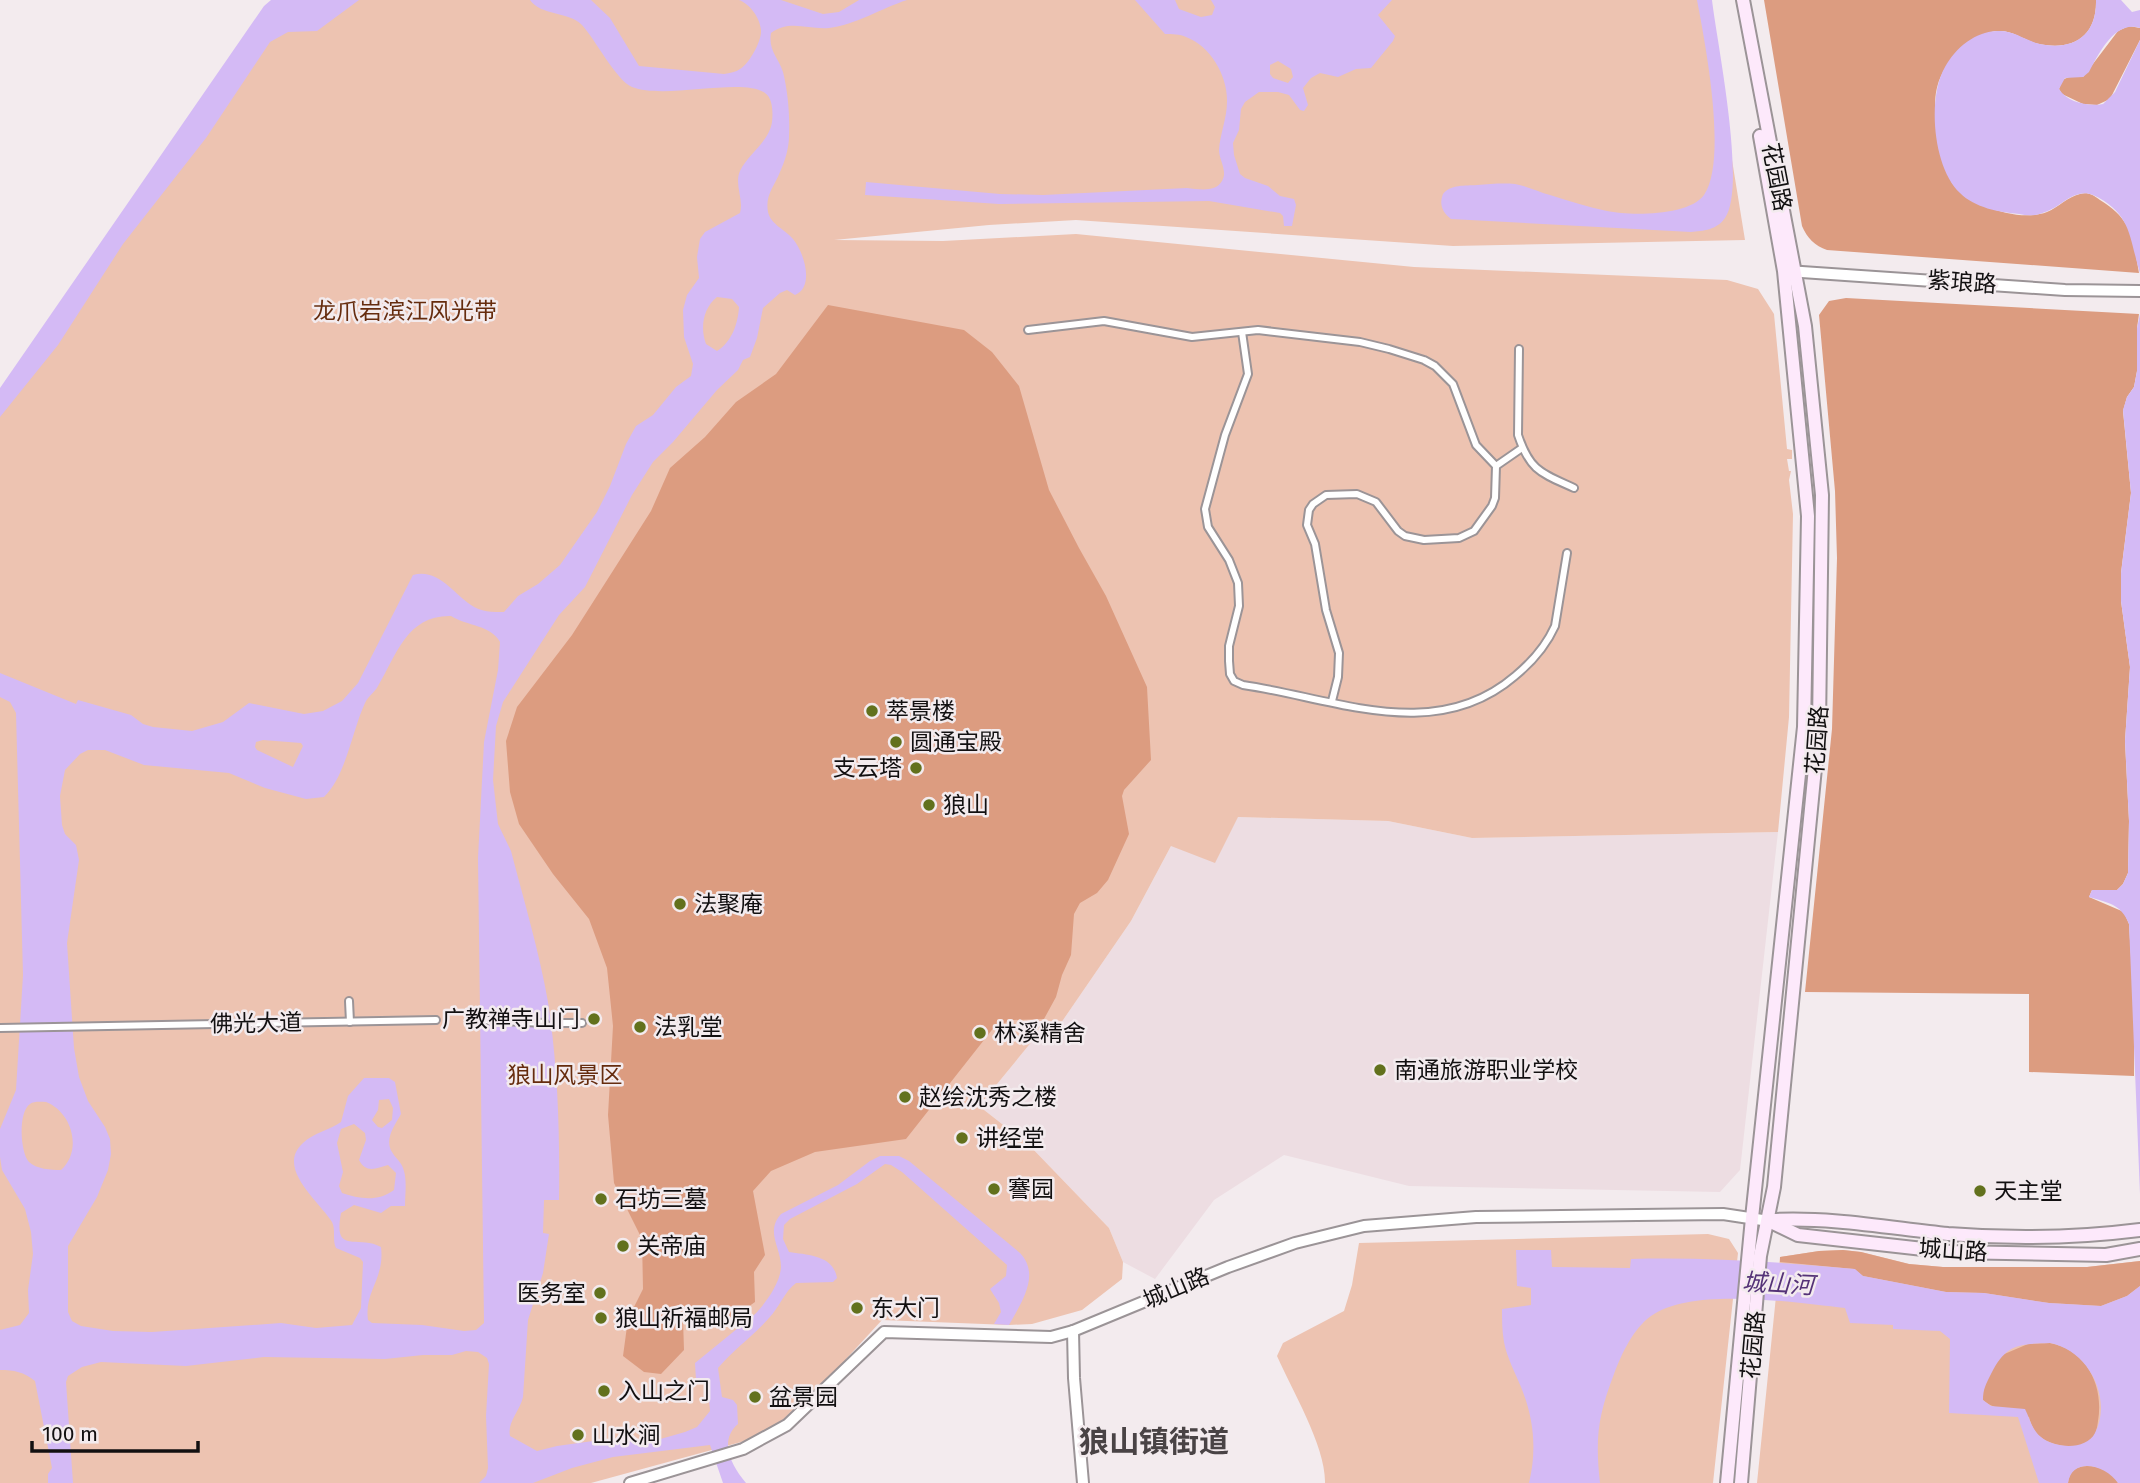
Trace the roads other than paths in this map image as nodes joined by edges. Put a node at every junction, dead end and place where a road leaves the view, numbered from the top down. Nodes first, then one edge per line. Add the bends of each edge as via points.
1 (1736, 0) edge
2 (1743, 0) edge
3 (1789, 271) junction
4 (2140, 291) edge
5 (1028, 330) dead end
6 (1242, 332) junction
7 (1519, 349) dead end
8 (1522, 448) junction
9 (1496, 466) junction
10 (1574, 488) dead end
11 (1567, 553) dead end
12 (1332, 701) junction
13 (349, 1001) dead end
14 (436, 1020) dead end
15 (483, 1020) dead end
16 (350, 1022) junction
17 (545, 1023) dead end
18 (563, 1023) dead end
19 (582, 1023) dead end
20 (0, 1028) edge
21 (1752, 1218) junction
22 (1769, 1221) junction
23 (2140, 1230) edge
24 (2140, 1249) edge
25 (1754, 1255) junction
26 (1751, 1303) junction
27 (1073, 1331) junction
28 (630, 1483) edge
29 (1083, 1483) edge
30 (1727, 1483) edge
31 (1741, 1483) edge

1 - 3 main road, 花园路
2 - 3 main road, 花园路
3 - 4 street, 紫琅路
3 - 21 main road, 花园路 via 1808,516 1804,727
3 - 22 main road, 花园路 via 1805,326 1822,495 1819,727
5 - 6 street via 1104,321 1192,337
6 - 9 street via 1370,345 1424,360 1452,384 1476,445
6 - 12 street via 1248,374 1205,509 1208,527 1230,560 1238,583 1230,674 1243,685
7 - 8 street via 1518,435
8 - 9 street
8 - 10 street via 1538,471
9 - 12 street via 1492,506 1474,531 1460,538 1405,536 1376,502 1357,494 1326,495 1313,504 1307,525 1339,653
11 - 12 street via 1552,634 1531,661 1485,698 1417,714
13 - 16 street
14 - 16 street, 佛光大道
15 - 17 street
16 - 20 street, 佛光大道
18 - 19 street
21 - 22 street, 城山路
21 - 25 main road, 花园路
21 - 27 street, 城山路 via 1723,1214 1476,1217 1364,1226 1294,1243
22 - 23 main road, 城山路 via 1800,1219 2036,1237
22 - 24 main road, 城山路 via 1798,1235 1950,1252 2106,1255
22 - 25 main road, 花园路
25 - 26 main road, 花园路
26 - 30 main road, 花园路
26 - 31 main road, 花园路
27 - 28 street, 城山路 via 1051,1337 884,1332 787,1425 743,1449
27 - 29 street

